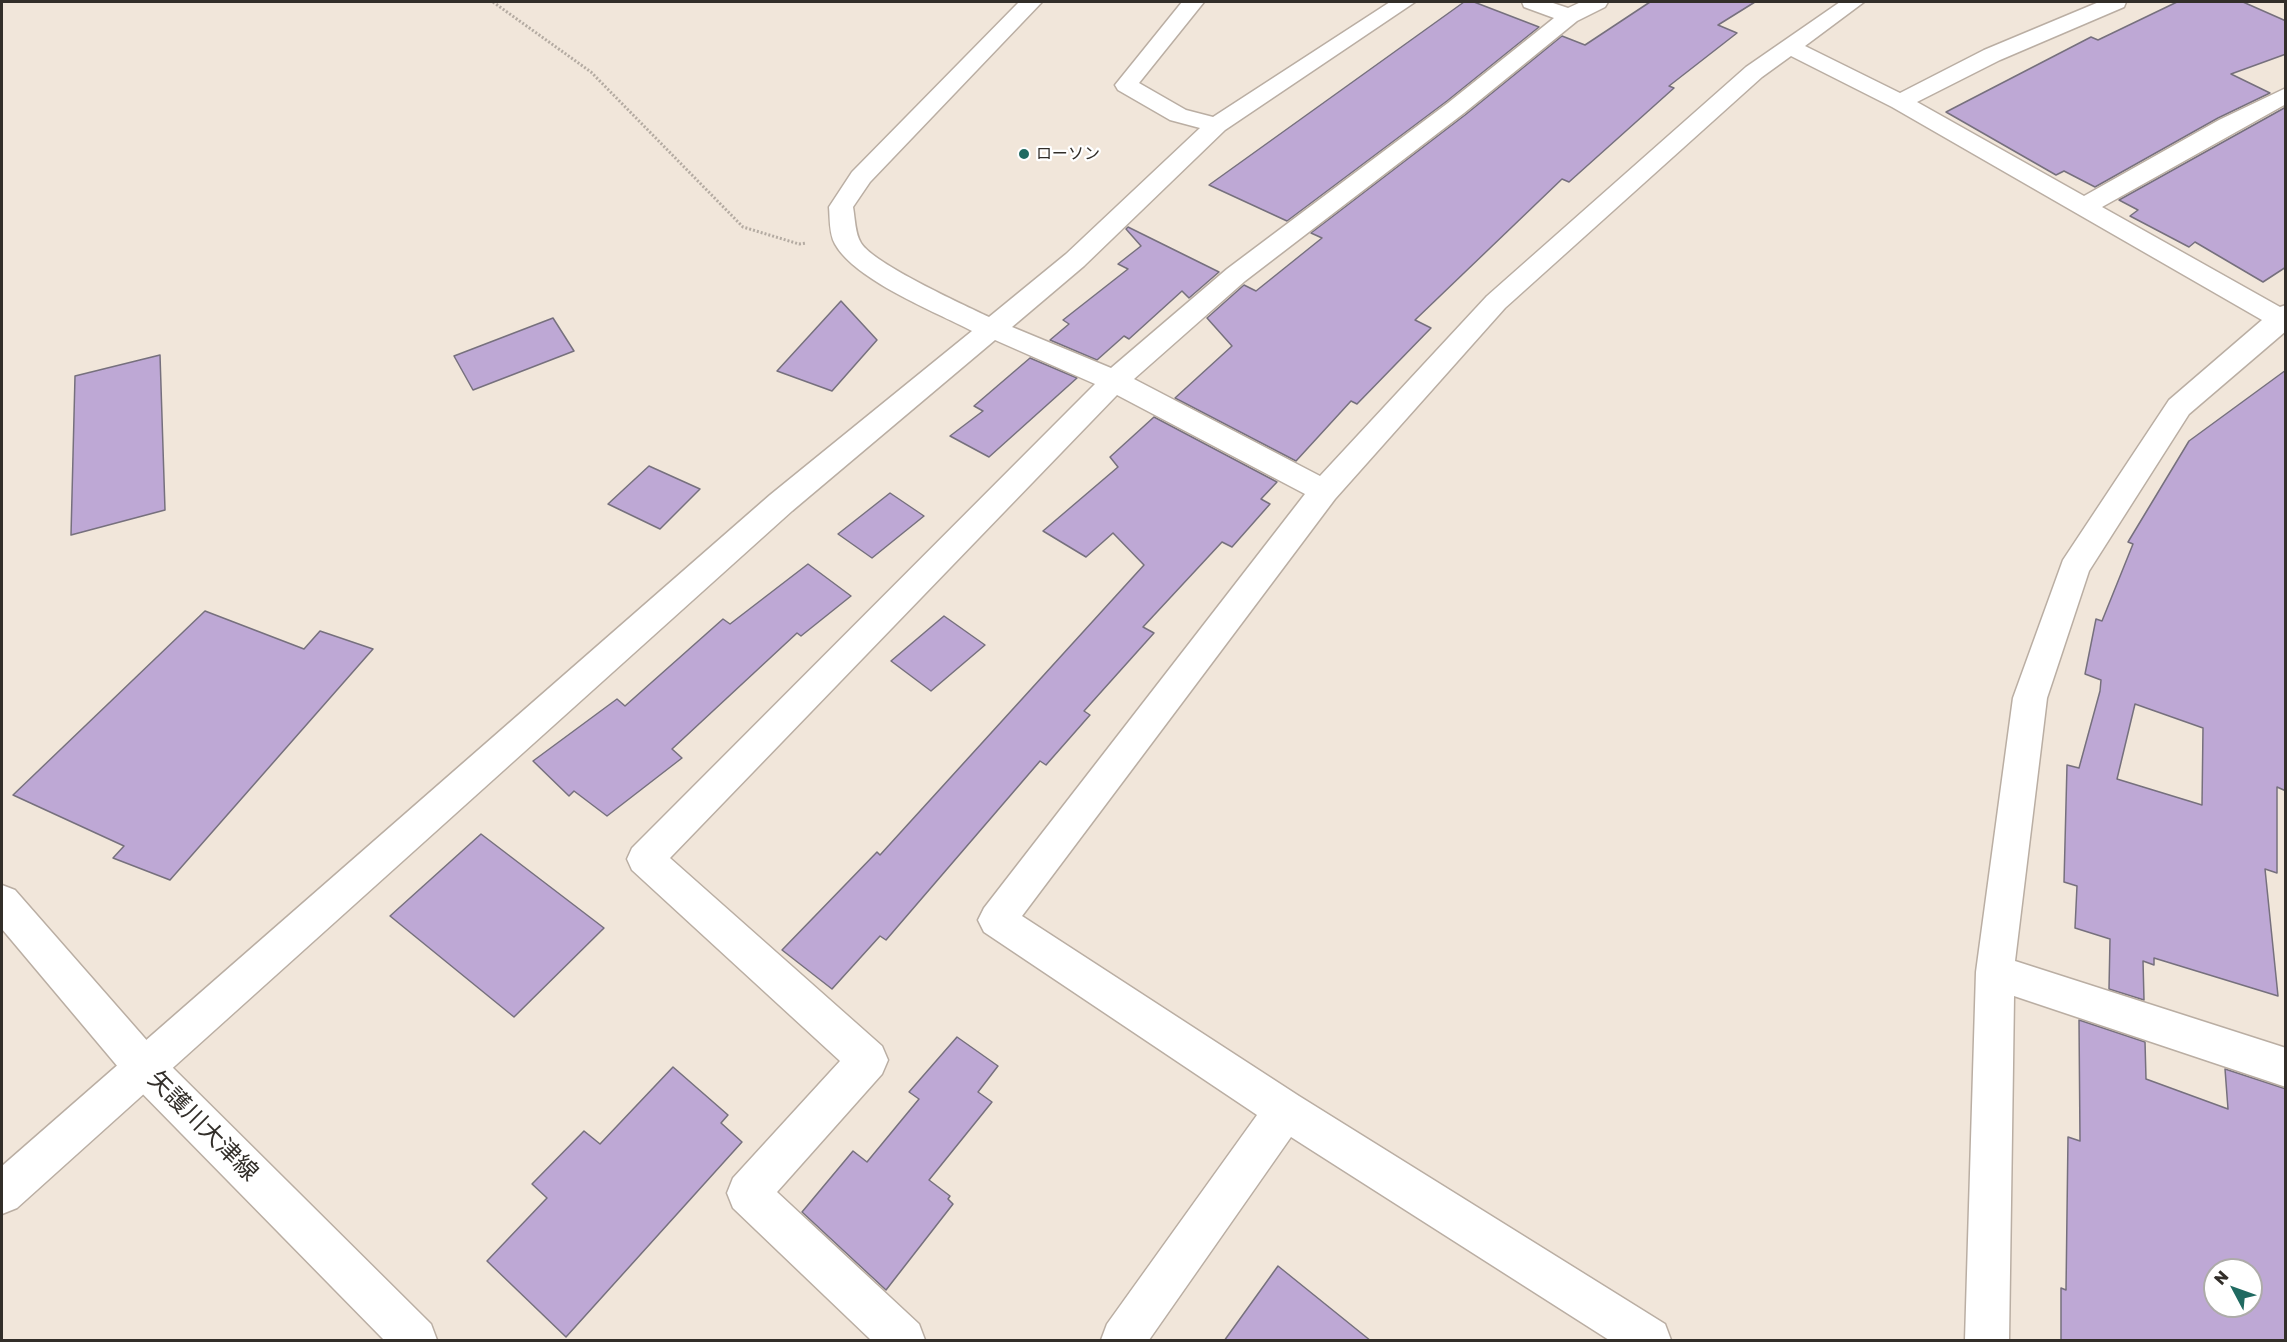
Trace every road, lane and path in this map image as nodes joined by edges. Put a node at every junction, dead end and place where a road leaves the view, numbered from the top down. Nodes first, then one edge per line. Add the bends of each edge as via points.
1 (493, 2) edge
2 (1031, 2) edge
3 (1193, 2) edge
4 (1404, 2) edge
5 (1532, 2) edge
6 (1597, 2) edge
7 (1853, 2) edge
8 (2116, 2) edge
9 (1569, 16) junction
10 (1790, 46) junction
11 (2286, 95) edge
12 (1900, 102) junction
13 (1217, 125) junction
14 (2085, 206) junction
15 (846, 241) junction
16 (2284, 318) edge
17 (990, 329) junction
18 (1114, 381) junction
19 (1324, 490) junction
20 (2, 902) edge
21 (1995, 972) junction
22 (143, 1066) junction
23 (2286, 1068) edge
24 (1285, 1110) junction
25 (2, 1193) edge
26 (415, 1341) edge
27 (903, 1341) edge
28 (1123, 1341) edge
29 (1649, 1341) edge
30 (1987, 1341) edge

1 - 15 path via 591,72 743,227 799,243
2 - 15 street via 861,177 841,207
3 - 13 street via 1126,85 1178,115
4 - 13 street
5 - 9 street
6 - 9 street
7 - 10 street
8 - 12 street via 1992,55
9 - 18 street via 1456,108 1236,275
10 - 12 street
10 - 19 street via 1746,80 1496,302
11 - 14 street
12 - 14 street
13 - 17 street via 1076,260
14 - 16 street
15 - 17 street via 856,255 892,279
16 - 21 street via 2179,407 2074,568 2030,698
17 - 18 street
17 - 22 street via 782,503
18 - 19 street
18 - 27 street via 645,859 868,1060 748,1193
19 - 24 street via 998,920
20 - 22 street, 矢護川大津線
21 - 23 street
21 - 30 street
22 - 25 street
22 - 26 street, 矢護川大津線
24 - 28 street
24 - 29 street

